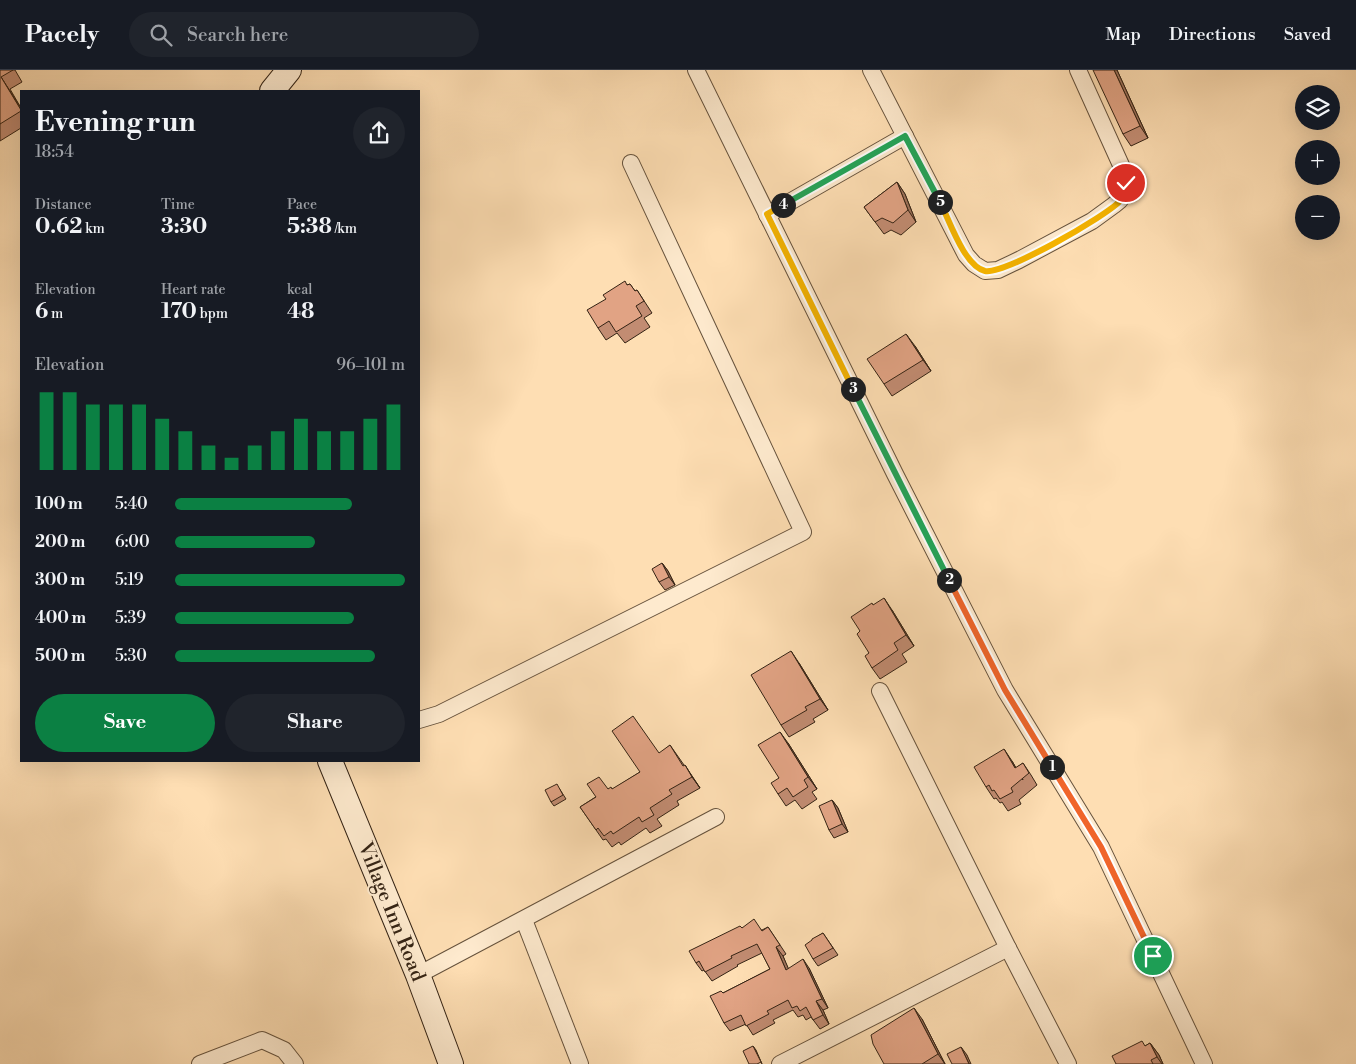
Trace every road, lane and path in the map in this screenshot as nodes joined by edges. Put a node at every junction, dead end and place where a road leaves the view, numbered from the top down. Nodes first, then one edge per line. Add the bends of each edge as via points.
1 (289, 70) edge
2 (696, 70) edge
3 (871, 70) edge
4 (1078, 70) edge
5 (273, 90) edge
6 (905, 136) junction
7 (631, 162) dead end
8 (767, 214) junction
9 (880, 691) dead end
10 (420, 720) edge
11 (330, 762) edge
12 (716, 817) dead end
13 (524, 920) junction
14 (1008, 948) junction
15 (418, 975) junction
16 (200, 1064) edge
17 (295, 1064) edge
18 (451, 1064) edge
19 (580, 1064) edge
20 (780, 1064) edge
21 (1068, 1064) edge
22 (1204, 1064) edge

1 - 5 street
2 - 8 street
3 - 6 street
4 - 6 street via 1125,174 1125,192 1120,200 1092,221 998,270 984,271 966,255
6 - 8 street
7 - 10 street via 803,532 439,714
8 - 22 street via 1005,690 1101,847
9 - 14 street
11 - 15 street, Village Inn Road
12 - 13 street
13 - 15 street
13 - 19 street
14 - 20 street
14 - 21 street
15 - 18 street, Village Inn Road
16 - 17 street via 262,1040 284,1050

